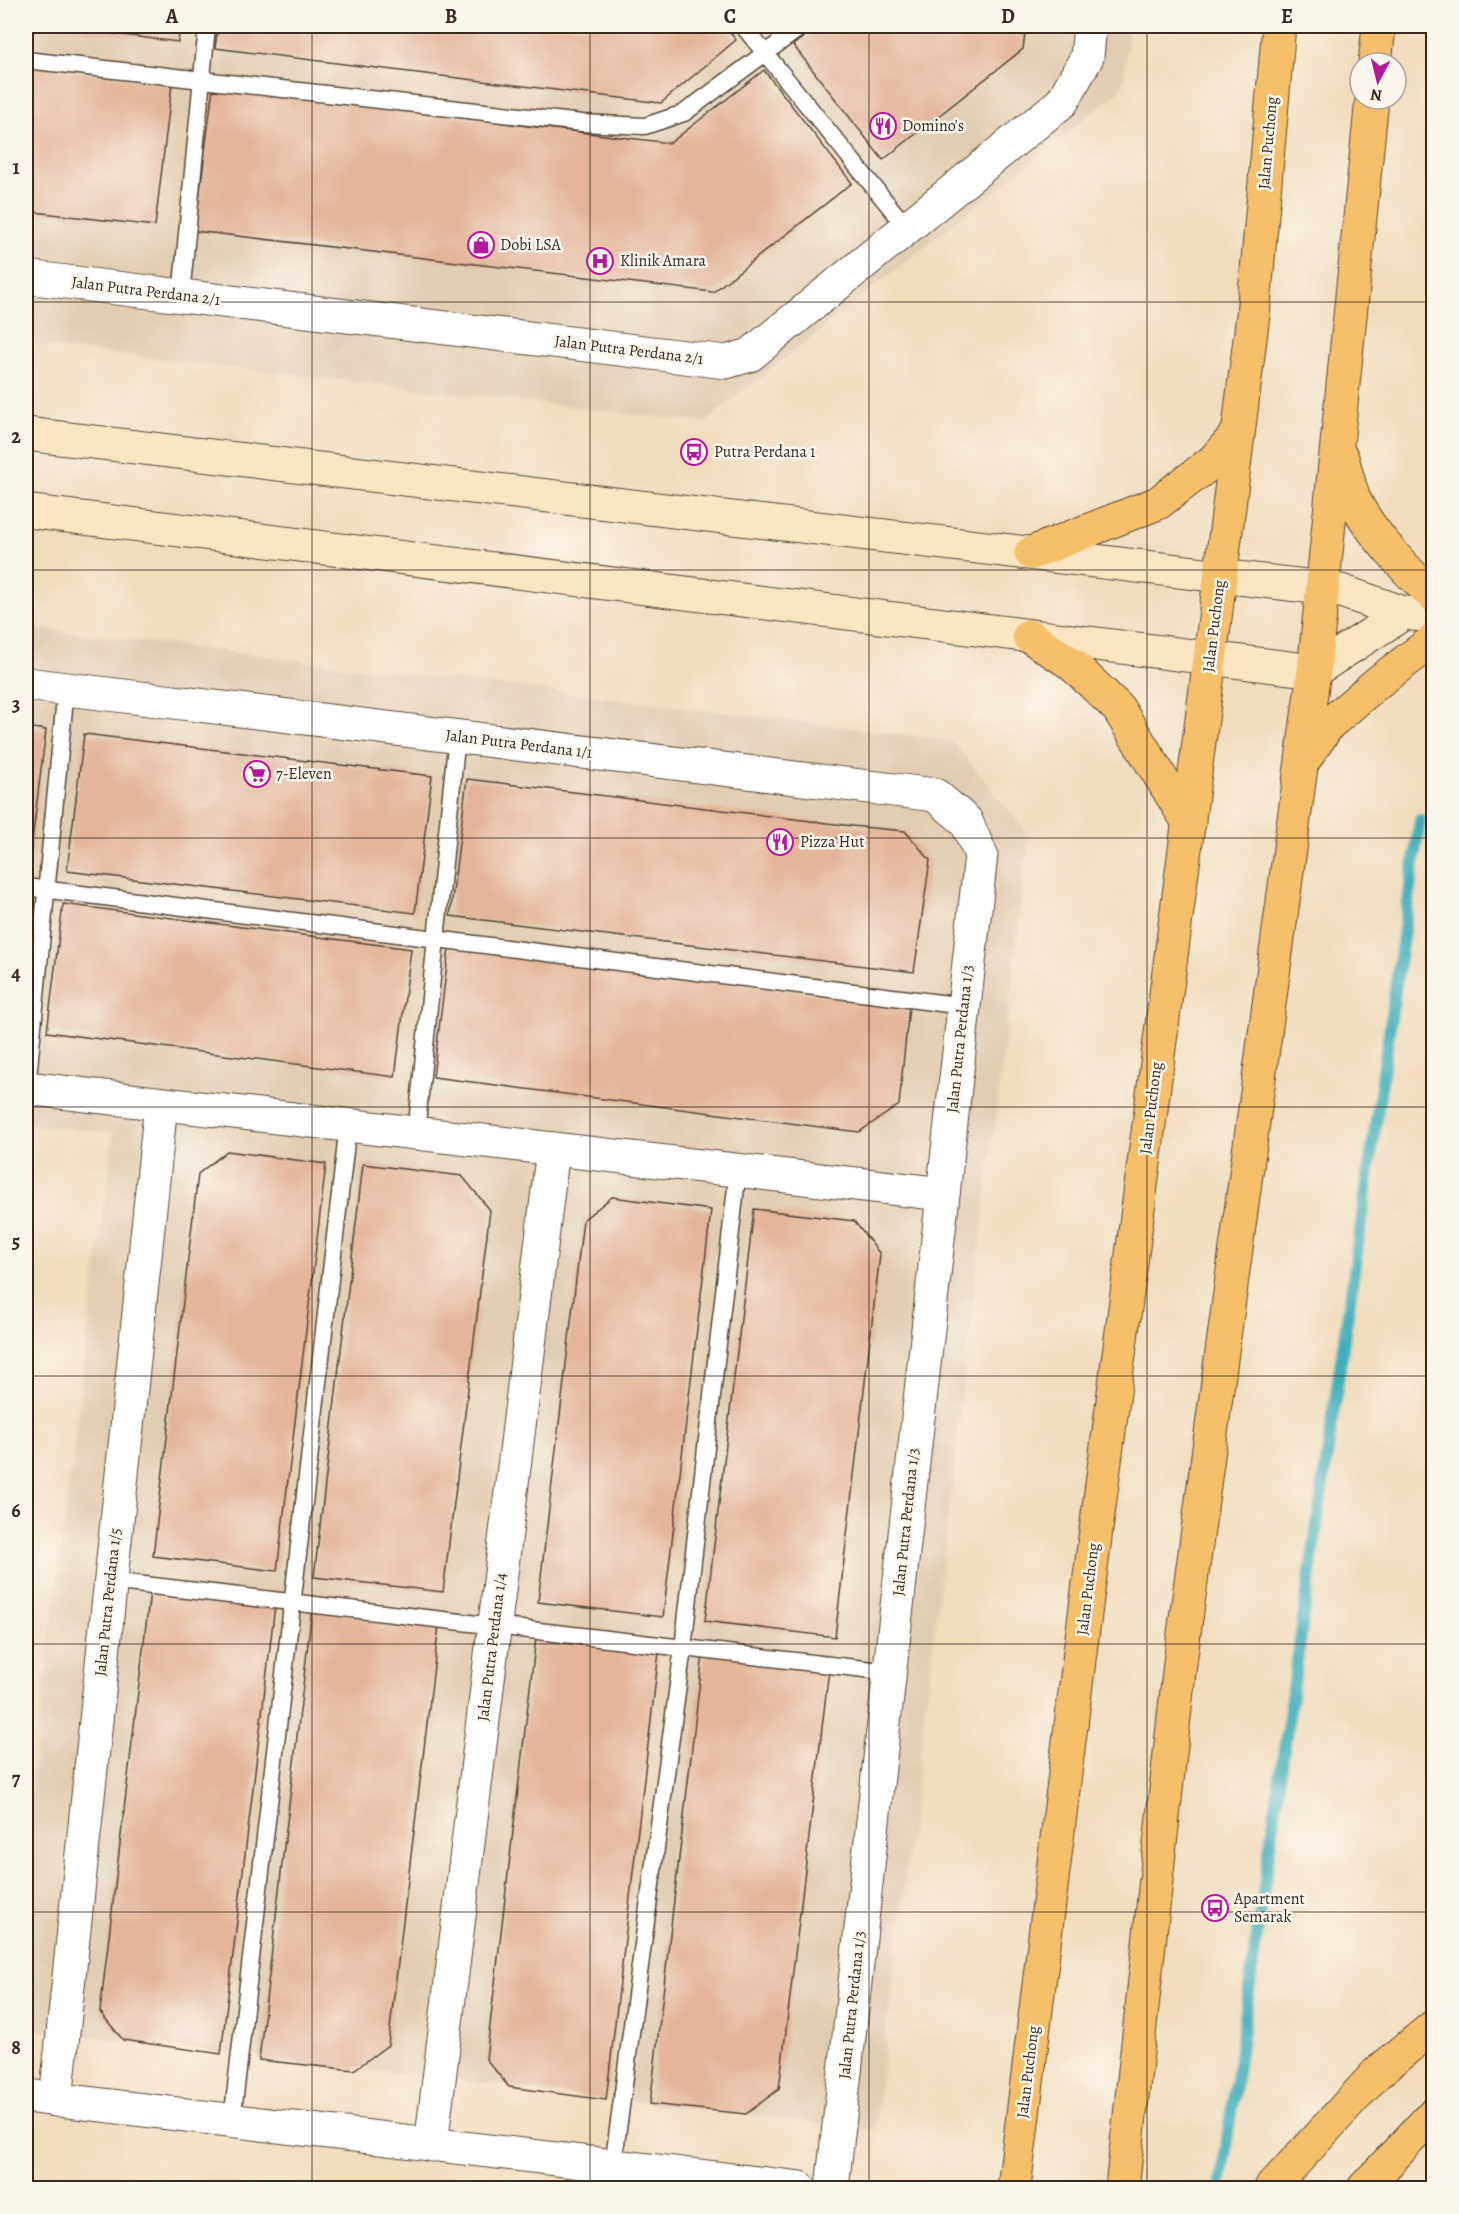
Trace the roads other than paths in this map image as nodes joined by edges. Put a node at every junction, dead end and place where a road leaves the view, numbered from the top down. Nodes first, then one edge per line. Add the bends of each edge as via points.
1 (207, 26) edge
2 (743, 26) edge
3 (802, 26) edge
4 (1090, 26) edge
5 (1279, 26) edge
6 (1379, 26) edge
7 (1376, 51) edge
8 (765, 54) junction
9 (26, 60) edge
10 (202, 81) junction
11 (1371, 111) edge
12 (907, 228) junction
13 (26, 277) edge
14 (182, 296) junction
15 (1238, 433) junction
16 (26, 434) edge
17 (1338, 445) junction
18 (26, 511) edge
19 (1031, 554) junction
20 (1220, 576) junction
21 (1322, 588) junction
22 (1434, 596) edge
23 (1419, 614) edge
24 (1029, 636) junction
25 (1434, 640) edge
26 (1210, 658) junction
27 (1314, 671) junction
28 (26, 684) edge
29 (66, 688) junction
30 (458, 736) junction
31 (1301, 764) junction
32 (1189, 823) junction
33 (981, 855) joint
34 (26, 887) edge
35 (46, 890) junction
36 (436, 940) junction
37 (964, 1006) junction
38 (26, 1088) edge
39 (161, 1104) junction
40 (348, 1125) junction
41 (416, 1133) junction
42 (553, 1149) junction
43 (738, 1170) junction
44 (943, 1194) junction
45 (110, 1581) junction
46 (293, 1603) junction
47 (495, 1627) junction
48 (683, 1648) junction
49 (890, 1672) junction
50 (1434, 2026) edge
51 (41, 2098) edge
52 (1434, 2113) edge
53 (232, 2121) junction
54 (431, 2145) junction
55 (613, 2166) junction
56 (800, 2188) edge
57 (832, 2188) edge
58 (1014, 2188) edge
59 (1122, 2188) edge
60 (1271, 2188) edge
61 (1364, 2188) edge

1 - 10 lane
2 - 8 lane
3 - 8 lane
4 - 12 street, Jalan Putra Perdana 2/1 via 1087,57 1062,102
5 - 15 main road, Jalan Puchong
6 - 7 main road
8 - 10 lane via 684,113 645,126
8 - 12 lane
9 - 10 lane
10 - 14 lane
11 - 17 main road
12 - 14 street, Jalan Putra Perdana 2/1 via 750,356 726,362
13 - 14 street, Jalan Putra Perdana 2/1
15 - 19 main road via 1212,462 1158,502
15 - 20 main road, Jalan Puchong
16 - 19 street
17 - 21 main road
17 - 22 main road via 1354,499 1413,578
18 - 24 street
19 - 20 street
20 - 21 street
20 - 26 main road, Jalan Puchong
21 - 23 street
21 - 27 main road
23 - 27 street
24 - 26 street
24 - 32 main road via 1072,664 1118,708
25 - 31 main road via 1328,725
26 - 27 street
26 - 32 main road, Jalan Puchong
27 - 31 main road
28 - 29 street, Jalan Putra Perdana 1/1
29 - 30 street, Jalan Putra Perdana 1/1
29 - 35 lane
30 - 33 street, Jalan Putra Perdana 1/1 via 935,795 966,821
30 - 36 lane
31 - 59 main road via 1179,1663
32 - 58 main road, Jalan Puchong
33 - 37 street, Jalan Putra Perdana 1/3
34 - 35 lane
35 - 36 lane
35 - 38 lane
36 - 37 lane
36 - 41 lane
37 - 44 street, Jalan Putra Perdana 1/3
38 - 39 street
39 - 40 street
39 - 45 street, Jalan Putra Perdana 1/5
40 - 41 street
40 - 46 lane
41 - 42 street
42 - 43 street
42 - 47 street, Jalan Putra Perdana 1/4
43 - 44 street
43 - 48 lane
44 - 49 street, Jalan Putra Perdana 1/3
45 - 46 lane
45 - 51 street, Jalan Putra Perdana 1/5
46 - 47 lane
46 - 53 lane
47 - 48 lane
47 - 54 street, Jalan Putra Perdana 1/4
48 - 49 lane
48 - 55 lane
49 - 57 street, Jalan Putra Perdana 1/3
50 - 60 main road via 1377,2073
51 - 53 street
52 - 61 main road
53 - 54 street
54 - 55 street
55 - 56 street

